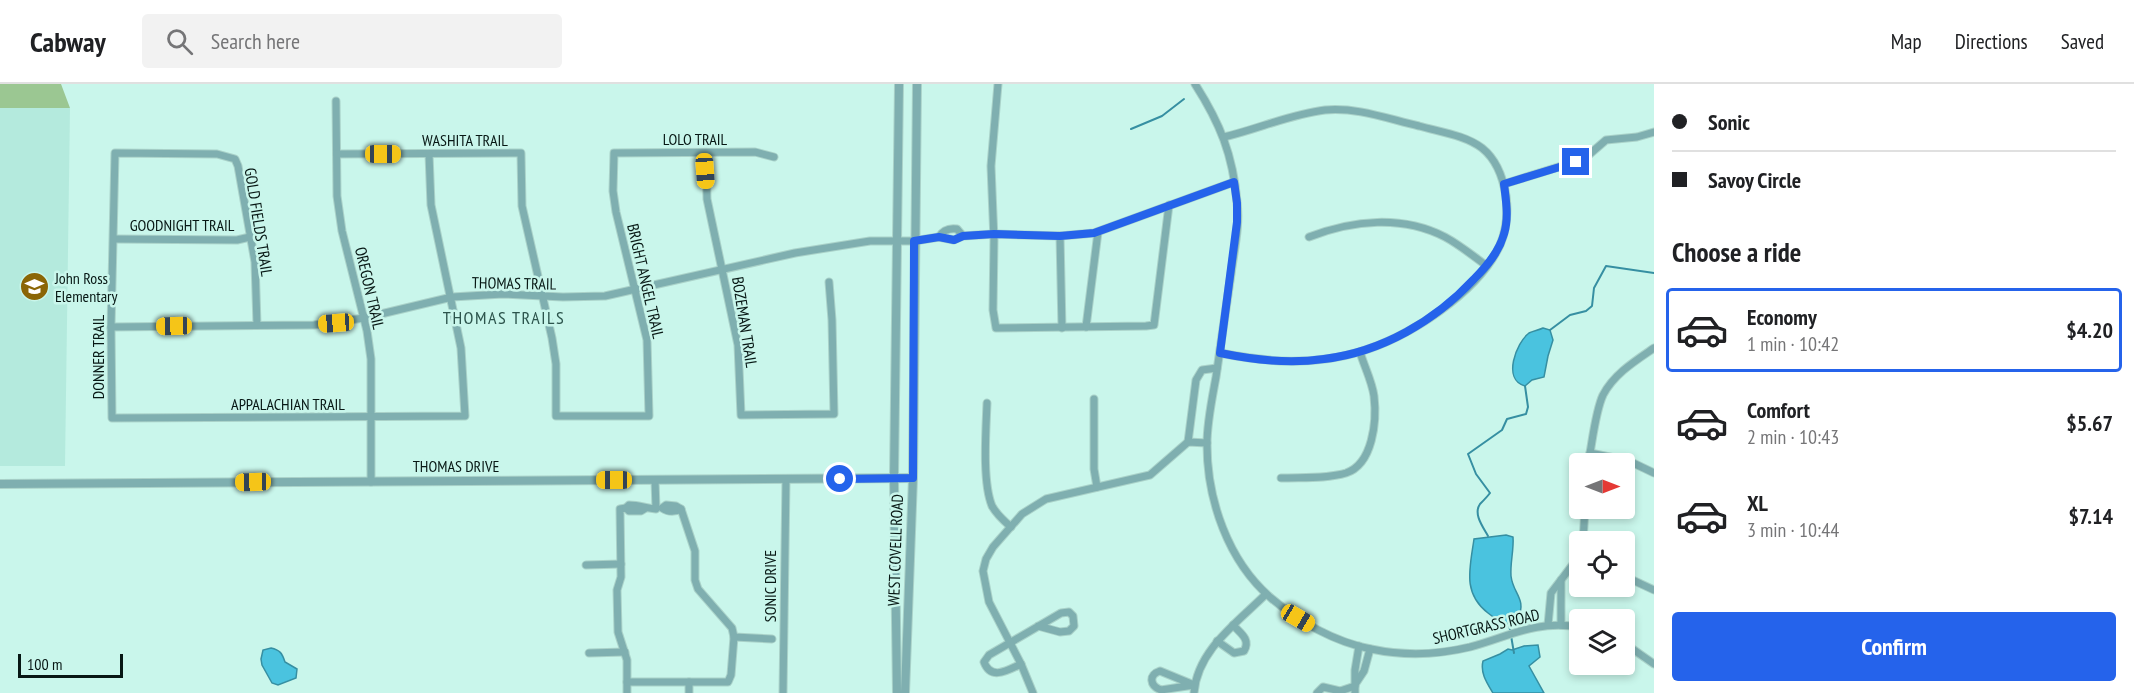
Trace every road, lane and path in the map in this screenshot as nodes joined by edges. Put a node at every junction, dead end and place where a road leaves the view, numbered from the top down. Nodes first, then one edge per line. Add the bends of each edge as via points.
1 (899, 84) edge
2 (917, 84) edge
3 (998, 84) edge
4 (1195, 84) edge
5 (336, 102) dead end
6 (1654, 132) edge
7 (1224, 137) junction
8 (115, 153) joint
9 (614, 153) joint
10 (706, 153) junction
11 (337, 154) junction
12 (429, 154) junction
13 (774, 158) dead end
14 (1234, 182) junction
15 (1504, 184) junction
16 (1169, 206) junction
17 (1098, 232) junction
18 (994, 234) junction
19 (963, 236) junction
20 (1060, 236) junction
21 (250, 237) junction
22 (939, 237) junction
23 (1310, 237) dead end
24 (114, 239) junction
25 (896, 241) junction
26 (914, 241) junction
27 (1487, 266) junction
28 (723, 270) junction
29 (830, 282) dead end
30 (635, 290) junction
31 (544, 296) junction
32 (452, 297) junction
33 (364, 318) junction
34 (257, 325) junction
35 (111, 327) junction
36 (1086, 327) junction
37 (1062, 328) junction
38 (1654, 348) edge
39 (1359, 352) junction
40 (1220, 353) junction
41 (1644, 355) junction
42 (1654, 356) edge
43 (1217, 368) junction
44 (1094, 399) dead end
45 (987, 403) dead end
46 (371, 417) junction
47 (112, 418) joint
48 (1188, 442) junction
49 (1207, 443) junction
50 (1590, 453) edge
51 (1635, 464) edge
52 (1654, 473) edge
53 (894, 478) junction
54 (913, 478) junction
55 (1281, 478) dead end
56 (786, 479) junction
57 (655, 480) junction
58 (371, 482) junction
59 (0, 484) edge
60 (1097, 487) junction
61 (681, 509) dead end
62 (1011, 527) junction
63 (621, 564) junction
64 (586, 565) dead end
65 (1569, 569) edge
66 (1561, 580) junction
67 (1635, 581) edge
68 (1654, 590) edge
69 (1266, 594) junction
70 (1548, 625) junction
71 (1561, 625) junction
72 (1038, 626) junction
73 (1233, 626) junction
74 (1569, 626) edge
75 (734, 637) junction
76 (772, 639) dead end
77 (1217, 641) junction
78 (1011, 642) junction
79 (1359, 646) junction
80 (1370, 649) junction
81 (1635, 651) edge
82 (625, 652) junction
83 (589, 653) dead end
84 (1021, 663) junction
85 (1654, 664) edge
86 (627, 682) junction
87 (688, 682) junction
88 (1355, 688) edge
89 (1194, 689) edge
90 (627, 693) edge
91 (689, 693) edge
92 (783, 693) edge
93 (897, 693) edge
94 (905, 693) edge
95 (1033, 693) edge
96 (1317, 693) edge

1 - 25 street, WEST COVELL ROAD
2 - 26 street, WEST COVELL ROAD
3 - 18 street via 991,166
4 - 7 street, SHORTGRASS ROAD
5 - 11 street, OREGON TRAIL
6 - 15 street via 1606,140 1584,159
7 - 14 street, SHORTGRASS ROAD
7 - 15 street via 1302,114 1326,110 1364,113 1470,140 1493,159
8 - 21 street, GOLD FIELDS TRAIL via 217,154 235,159
8 - 24 street, DONNER TRAIL
9 - 10 street, LOLO TRAIL
9 - 30 street, BRIGHT ANGEL TRAIL via 616,212
10 - 13 street, LOLO TRAIL via 755,152
10 - 28 street, BOZEMAN TRAIL via 707,199
11 - 12 street, WASHITA TRAIL
11 - 33 street, OREGON TRAIL via 339,212
12 - 31 street, WASHITA TRAIL via 521,153 522,206
12 - 32 street via 430,205
14 - 16 street
14 - 40 street, SHORTGRASS ROAD via 1237,222
15 - 27 street via 1504,233
16 - 17 street
16 - 36 street via 1154,324
17 - 20 street
17 - 36 street
18 - 19 street
18 - 20 street
18 - 37 street via 996,328
19 - 22 street via 954,240
19 - 22 street via 953,229
20 - 37 street
21 - 24 street, GOODNIGHT TRAIL
21 - 34 street, GOLD FIELDS TRAIL via 255,262
22 - 26 street, THOMAS TRAIL
23 - 27 street via 1355,223 1405,224 1443,236
24 - 35 street, DONNER TRAIL
25 - 26 street, THOMAS TRAIL
25 - 28 street, THOMAS TRAIL via 870,241
25 - 53 street, WEST COVELL ROAD
26 - 54 street, WEST COVELL ROAD
27 - 39 street via 1435,314 1407,332
28 - 29 street, BOZEMAN TRAIL via 738,345 741,415 834,414
28 - 30 street, THOMAS TRAIL
30 - 31 street, THOMAS TRAIL via 585,297
30 - 31 street, BRIGHT ANGEL TRAIL via 648,351 650,416 556,416 556,364
31 - 32 street, THOMAS TRAIL
32 - 33 street, THOMAS TRAIL
32 - 46 street, APPALACHIAN TRAIL via 461,348 465,416
33 - 34 street, THOMAS TRAIL
33 - 46 street, OREGON TRAIL via 371,359
34 - 35 street, THOMAS TRAIL
35 - 47 street, DONNER TRAIL
36 - 37 street
38 - 41 street
39 - 40 street via 1294,362
39 - 55 street via 1373,393 1368,451 1357,467 1345,473
40 - 43 street, SHORTGRASS ROAD
41 - 42 street
41 - 50 street via 1613,380 1603,396
43 - 48 street via 1202,370 1196,380
43 - 49 street, SHORTGRASS ROAD
44 - 60 street
45 - 62 street via 989,495 1000,518
46 - 47 street, APPALACHIAN TRAIL
46 - 58 street, OREGON TRAIL
48 - 49 street
48 - 60 street via 1150,475
49 - 69 street, SHORTGRASS ROAD via 1210,482 1222,527 1253,581
51 - 52 street
53 - 54 street, THOMAS DRIVE
53 - 56 street, THOMAS DRIVE
53 - 93 street, WEST COVELL ROAD
54 - 94 street, WEST COVELL ROAD
56 - 57 street, THOMAS DRIVE
56 - 92 street, SONIC DRIVE
57 - 58 street, THOMAS DRIVE
57 - 63 street via 656,508 629,505 620,509
58 - 59 street, THOMAS DRIVE
60 - 62 street via 1046,499 1022,514
61 - 75 street via 695,551 698,589 732,628
62 - 78 street via 989,553 983,571 989,602
63 - 64 street
63 - 82 street via 618,632
65 - 66 street
66 - 70 street via 1551,593
66 - 71 street
67 - 68 street
69 - 73 street
69 - 79 street, SHORTGRASS ROAD via 1287,612 1326,634
70 - 71 street, SHORTGRASS ROAD
70 - 80 street, SHORTGRASS ROAD via 1448,651 1408,654
71 - 74 street, SHORTGRASS ROAD
72 - 72 street via 1061,613 1073,616 1074,626 1069,631
72 - 78 street
73 - 77 street
73 - 77 street via 1246,639 1244,651 1234,654
75 - 76 street
75 - 87 street via 732,675 728,682
77 - 89 street via 1203,661
78 - 84 street
78 - 84 street via 988,655 984,662 987,669 1001,673
79 - 80 street, SHORTGRASS ROAD
79 - 88 street
80 - 88 street
81 - 85 street
82 - 83 street
82 - 86 street
84 - 95 street
86 - 87 street
86 - 90 street
87 - 91 street
88 - 96 street via 1340,691 1323,687
89 - 89 street via 1160,670 1152,679 1153,685 1161,690

